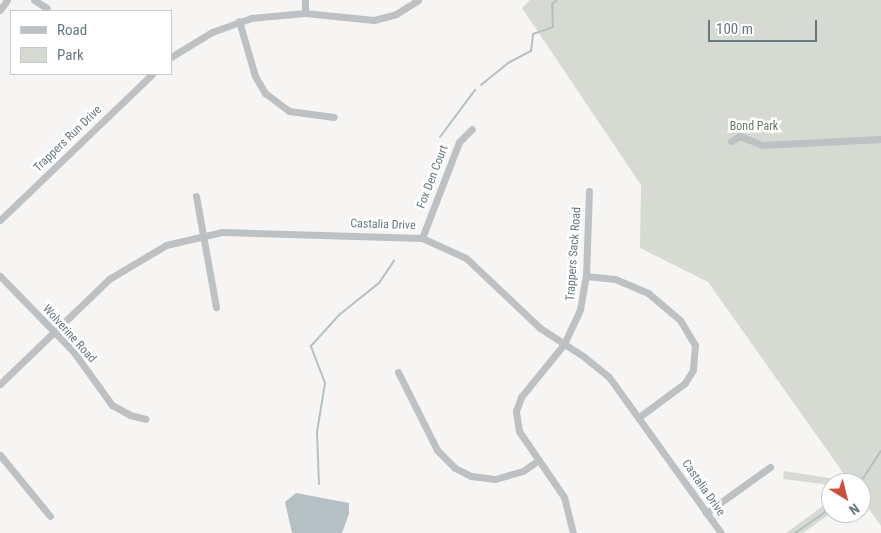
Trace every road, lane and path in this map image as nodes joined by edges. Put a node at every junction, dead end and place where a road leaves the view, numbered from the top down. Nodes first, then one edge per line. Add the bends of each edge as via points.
1 (7, 0) edge
2 (34, 0) edge
3 (305, 0) edge
4 (418, 0) edge
5 (47, 8) dead end
6 (0, 10) edge
7 (305, 13) junction
8 (239, 21) junction
9 (172, 56) edge
10 (151, 75) edge
11 (334, 117) dead end
12 (472, 129) dead end
13 (881, 140) edge
14 (731, 141) dead end
15 (589, 191) dead end
16 (196, 196) dead end
17 (0, 220) edge
18 (203, 236) junction
19 (422, 238) junction
20 (0, 276) edge
21 (586, 276) junction
22 (216, 307) dead end
23 (54, 332) junction
24 (564, 344) junction
25 (398, 372) dead end
26 (0, 384) edge
27 (639, 417) junction
28 (146, 419) dead end
29 (0, 455) edge
30 (540, 460) junction
31 (770, 467) dead end
32 (706, 512) junction
33 (50, 516) dead end
34 (573, 533) edge
35 (721, 533) edge

1 - 6 street
2 - 5 street
3 - 7 street
4 - 7 street via 396,14 374,20
7 - 8 street via 265,15
8 - 9 street via 198,39
8 - 11 street via 255,76 265,94 289,111
10 - 17 street, Trappers Run Drive
12 - 19 street, Fox Den Court via 459,142
13 - 14 street via 762,145 740,136
15 - 21 street, Trappers Sack Road
16 - 18 street
18 - 19 street, Castalia Drive via 245,232
18 - 22 street
18 - 23 street, Castalia Drive via 166,244 126,267
19 - 24 street, Castalia Drive via 466,258 530,320
20 - 23 street, Wolverine Road
21 - 24 street, Trappers Sack Road via 580,309
21 - 27 street via 615,278 648,293 680,320 695,344 693,370 685,383
23 - 26 street, Castalia Drive
23 - 28 street, Wolverine Road via 83,364 112,405
24 - 27 street, Castalia Drive via 609,377
24 - 30 street, Trappers Sack Road via 516,405 519,431
25 - 30 street via 436,450 455,468 471,476 494,479 523,471
27 - 32 street, Castalia Drive
29 - 33 street
30 - 34 street, Trappers Sack Road via 564,497
31 - 32 street
32 - 35 street, Castalia Drive

